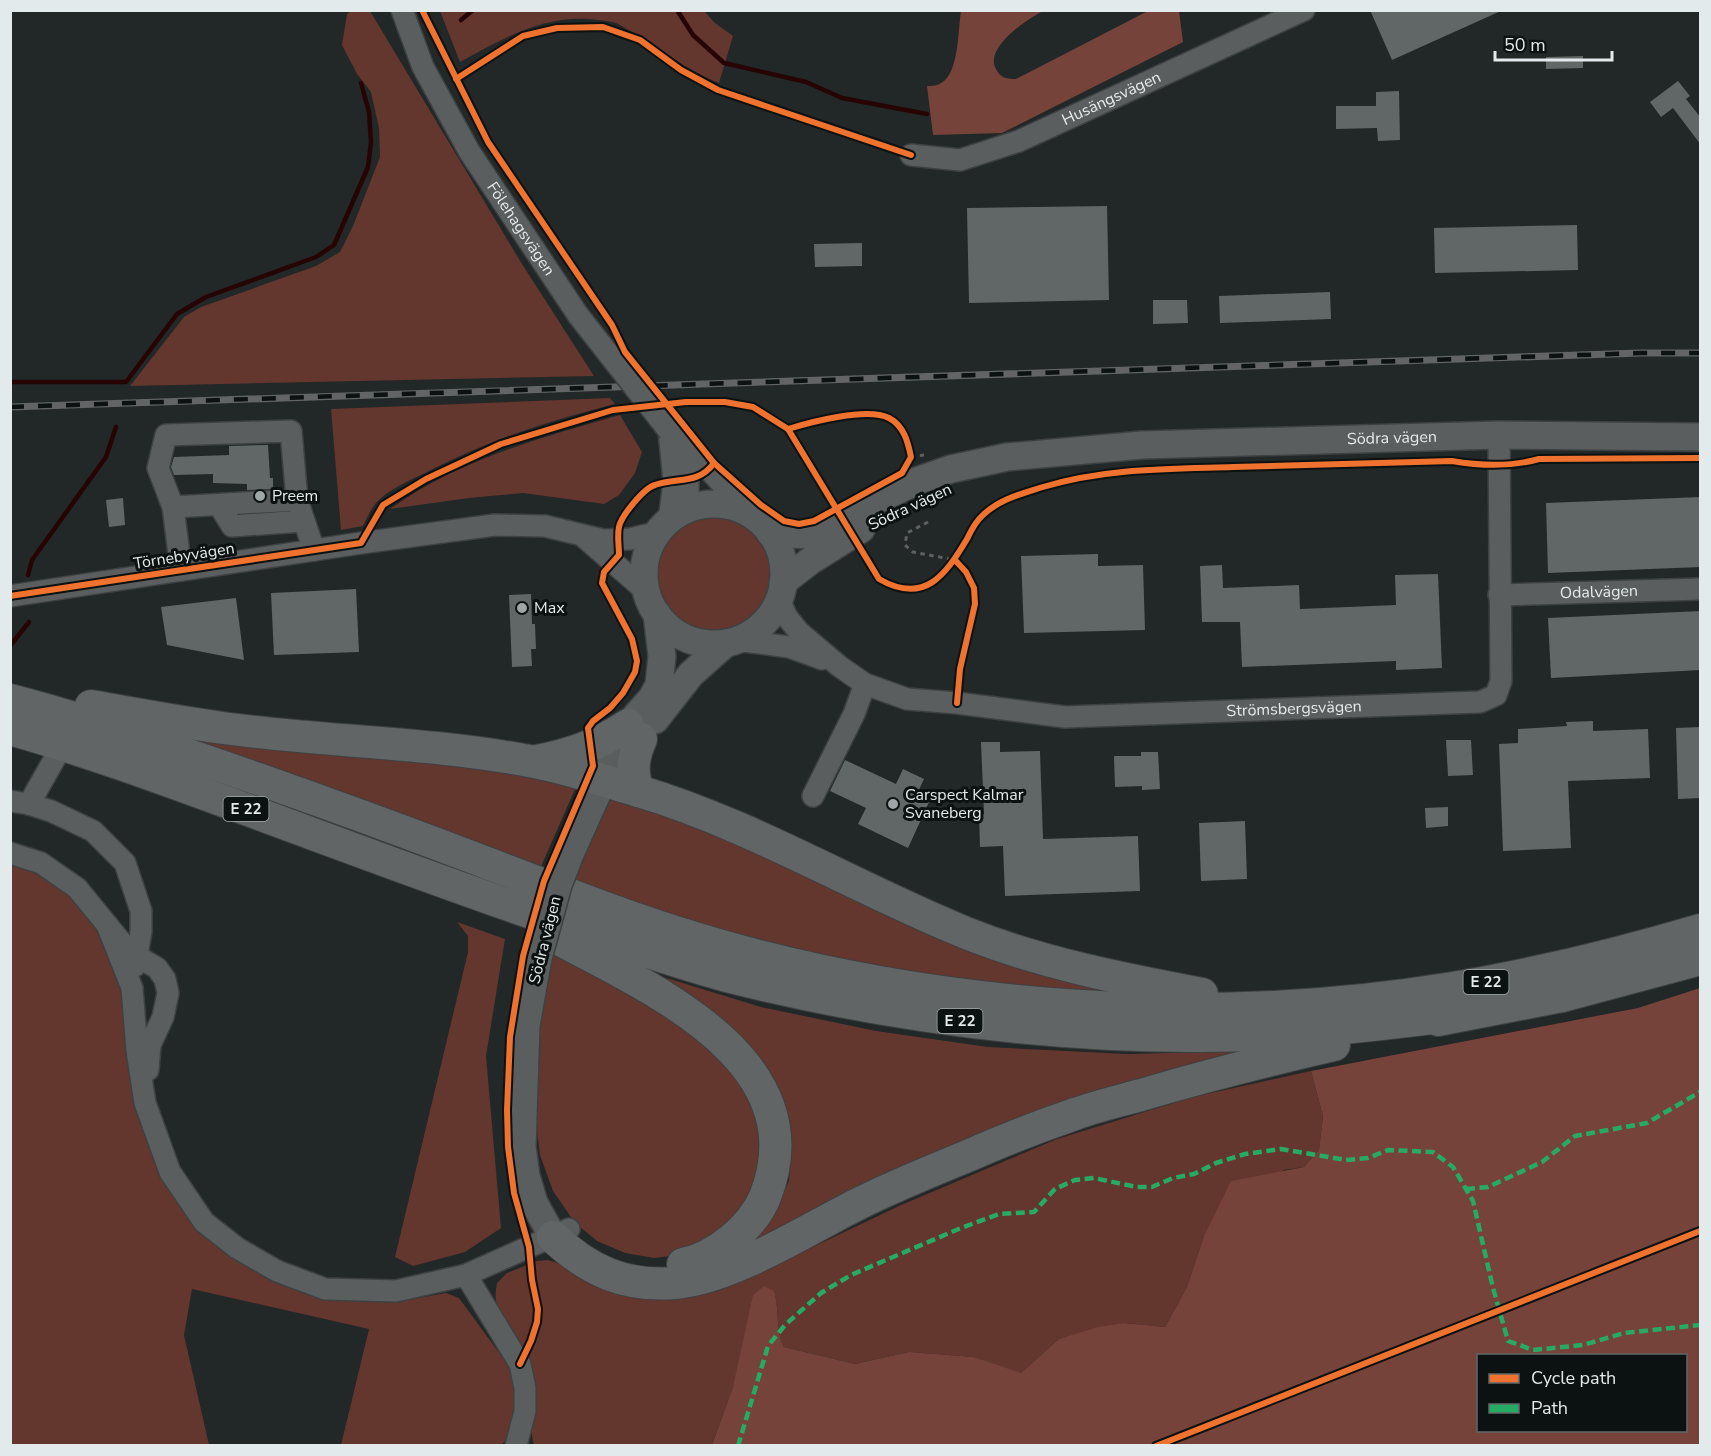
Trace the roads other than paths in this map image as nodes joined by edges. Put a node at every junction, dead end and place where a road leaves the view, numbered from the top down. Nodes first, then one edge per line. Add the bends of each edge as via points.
1 (402, 10) edge
2 (1304, 10) edge
3 (911, 154) dead end
4 (669, 431) junction
5 (1499, 435) junction
6 (1701, 437) edge
7 (1084, 449) junction
8 (297, 500) junction
9 (219, 505) junction
10 (173, 507) junction
11 (744, 512) junction
12 (304, 521) junction
13 (672, 521) junction
14 (771, 533) junction
15 (584, 537) junction
16 (315, 550) junction
17 (181, 570) junction
18 (1701, 589) edge
19 (781, 591) junction
20 (1499, 595) junction
21 (10, 596) edge
22 (652, 603) junction
23 (731, 642) junction
24 (839, 666) junction
25 (865, 684) junction
26 (10, 694) edge
27 (10, 700) edge
28 (10, 729) edge
29 (634, 732) junction
30 (63, 744) junction
31 (534, 761) junction
32 (604, 781) junction
33 (638, 791) junction
34 (813, 796) dead end
35 (20, 803) edge
36 (10, 852) edge
37 (479, 895) junction
38 (107, 926) junction
39 (1701, 930) edge
40 (137, 956) junction
41 (1701, 959) edge
42 (132, 988) junction
43 (1268, 1006) junction
44 (1457, 1015) junction
45 (145, 1103) junction
46 (561, 1233) junction
47 (466, 1275) junction
48 (516, 1446) edge

1 - 4 street, Fölehagsvägen, bridge via 423,67 469,151 578,315
2 - 3 street, Husängsvägen via 1019,141 960,160
4 - 11 street, Fölehagsvägen via 730,490
4 - 13 street, Fölehagsvägen via 688,479
5 - 6 main road, Södra vägen
5 - 7 main road, Södra vägen
5 - 20 street, Strömsbergsvägen
7 - 14 main road, Södra vägen via 1007,457 951,469 898,490 820,532 801,536
7 - 19 main road, Södra vägen via 985,475 908,504 837,543
8 - 9 street
8 - 10 street via 291,431 166,435 158,468
8 - 12 street
9 - 10 street
9 - 12 street via 232,526
10 - 17 street
11 - 13 main road via 715,505
11 - 14 main road
12 - 16 street
13 - 15 street, Törnebyvägen via 619,540
13 - 22 main road via 649,550 646,561
14 - 19 main road via 782,556
15 - 16 street, Törnebyvägen via 545,526 510,524
15 - 22 street, Törnebyvägen
16 - 17 street, Törnebyvägen
17 - 21 street, Törnebyvägen
18 - 20 street, Odalvägen
19 - 23 main road via 772,614 762,625
19 - 24 street, Strömsbergsvägen via 787,617
20 - 25 street, Strömsbergsvägen via 1501,681 1496,695 1480,702 1065,717 907,699
22 - 23 main road via 668,627 683,637 699,642
22 - 29 main road, Södra vägen via 663,656 659,685
23 - 24 street, Strömsbergsvägen via 789,647
23 - 29 main road, Södra vägen via 691,674
24 - 25 street, Strömsbergsvägen
25 - 34 street
26 - 31 highway via 224,728
27 - 43 highway, E 22 via 149,741 327,802 640,921 734,949 921,989 1023,1001 1120,1007
28 - 30 highway, E 22
29 - 31 highway via 566,755
29 - 32 main road, Södra vägen
29 - 33 highway via 633,770
30 - 35 street
30 - 37 highway, E 22
31 - 32 highway
32 - 33 highway
32 - 46 main road, Södra vägen, bridge via 558,885 538,958 526,1026 522,1147 526,1176 534,1203
33 - 43 highway via 760,838 969,934 1077,968
35 - 40 street via 51,811 93,831 125,863 141,911
36 - 38 street via 41,863 77,888
37 - 44 highway, E 22 via 725,975 916,1015 1020,1029 1190,1036 1270,1034
37 - 46 highway via 664,995 736,1052 762,1089 771,1112 776,1157 762,1204 732,1240 714,1252 691,1262 641,1266 617,1260
38 - 40 street
38 - 42 street
39 - 43 highway, E 22 via 1554,970 1450,988
40 - 42 street
40 - 45 street via 157,968 168,993 163,1017 150,1045
41 - 44 highway, E 22 via 1562,996
42 - 45 street
44 - 46 highway via 1192,1080 1077,1113 878,1194 756,1257 702,1278 657,1284 611,1276 569,1252
45 - 47 street via 170,1172 204,1222 237,1248 277,1271 326,1288 396,1291
46 - 47 street
47 - 48 street via 520,1364 525,1411

